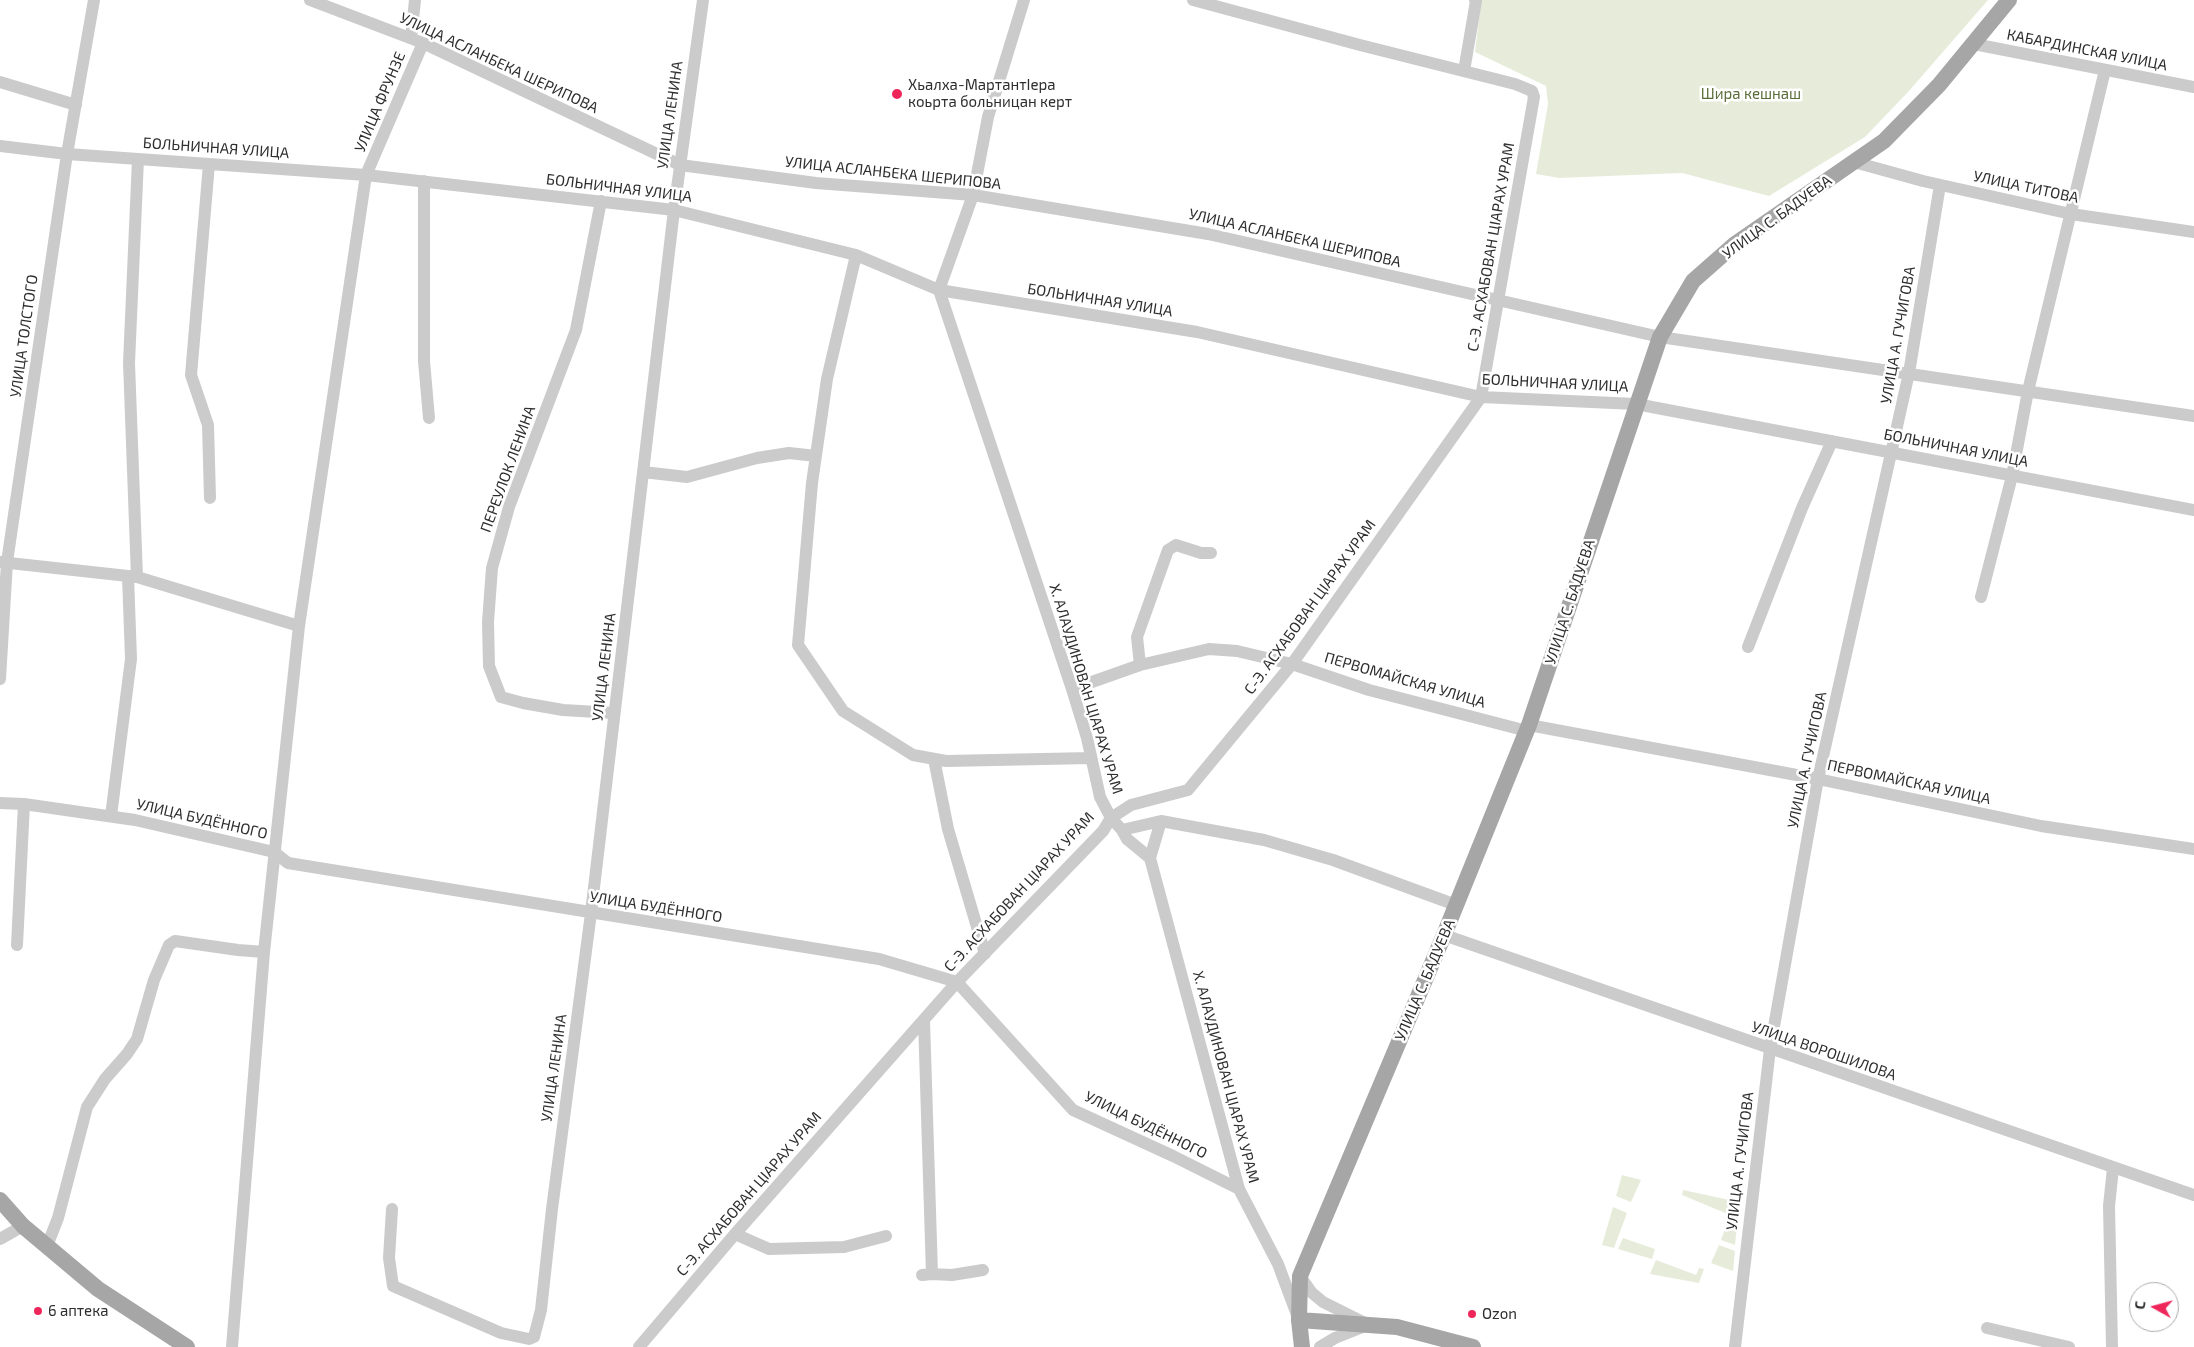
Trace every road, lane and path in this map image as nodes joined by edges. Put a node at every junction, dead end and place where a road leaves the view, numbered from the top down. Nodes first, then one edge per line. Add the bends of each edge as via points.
1 (94, 0) edge
2 (310, 0) edge
3 (414, 0) edge
4 (702, 0) edge
5 (1024, 0) edge
6 (1193, 0) edge
7 (1474, 0) edge
8 (2009, 0) edge
9 (417, 41) junction
10 (1974, 44) junction
11 (2105, 70) junction
12 (1464, 71) junction
13 (0, 82) edge
14 (2194, 87) edge
15 (76, 105) junction
16 (0, 146) edge
17 (68, 154) junction
18 (138, 159) junction
19 (1854, 162) junction
20 (209, 164) junction
21 (680, 164) junction
22 (366, 175) junction
23 (424, 181) junction
24 (1940, 185) junction
25 (972, 195) junction
26 (601, 201) junction
27 (674, 210) junction
28 (2071, 214) junction
29 (2194, 232) edge
30 (856, 255) junction
31 (939, 290) junction
32 (1499, 301) junction
33 (1660, 337) junction
34 (1909, 373) junction
35 (2028, 391) junction
36 (1481, 397) junction
37 (1636, 404) junction
38 (2194, 416) edge
39 (429, 418) dead end
40 (1832, 441) junction
41 (1891, 453) junction
42 (816, 456) junction
43 (643, 472) junction
44 (2012, 476) junction
45 (210, 498) dead end
46 (2194, 510) edge
47 (1211, 553) dead end
48 (3, 562) edge
49 (132, 576) junction
50 (1981, 597) dead end
51 (299, 626) junction
52 (1748, 647) dead end
53 (1292, 664) junction
54 (1140, 665) junction
55 (0, 679) edge
56 (1072, 689) junction
57 (614, 713) junction
58 (1528, 728) junction
59 (1091, 758) junction
60 (934, 759) junction
61 (1818, 779) junction
62 (0, 803) edge
63 (24, 804) junction
64 (111, 816) junction
65 (1111, 818) junction
66 (1161, 821) junction
67 (1122, 830) junction
68 (2194, 849) edge
69 (274, 852) junction
70 (1150, 858) junction
71 (1456, 905) junction
72 (591, 913) junction
73 (1444, 935) junction
74 (17, 945) dead end
75 (264, 952) junction
76 (984, 954) junction
77 (957, 982) junction
78 (924, 1020) junction
79 (1770, 1049) junction
80 (2113, 1168) junction
81 (1238, 1189) junction
82 (2194, 1196) edge
83 (0, 1200) edge
84 (392, 1209) dead end
85 (23, 1226) junction
86 (735, 1234) junction
87 (886, 1236) dead end
88 (0, 1239) edge
89 (47, 1246) junction
90 (983, 1270) dead end
91 (1300, 1276) junction
92 (1299, 1320) junction
93 (1369, 1325) junction
94 (1987, 1328) dead end
95 (187, 1347) edge
96 (232, 1347) edge
97 (639, 1347) edge
98 (1302, 1347) edge
99 (1320, 1347) edge
100 (1473, 1347) edge
101 (1735, 1347) edge
102 (2069, 1347) edge
103 (2112, 1347) edge

1 - 15 street, УЛИЦА ТОЛСТОГО
2 - 9 street, УЛИЦА АСЛАНБЕКА ШЕРИПОВА
3 - 9 street, УЛИЦА ФРУНЗЕ
4 - 21 street, УЛИЦА ЛЕНИНА
5 - 25 street via 988,117
6 - 12 street
7 - 12 street
8 - 10 main road, УЛИЦА С. БАДУЕВА
9 - 21 street, УЛИЦА АСЛАНБЕКА ШЕРИПОВА
9 - 22 street, УЛИЦА ФРУНЗЕ
10 - 11 street, КАБАРДИНСКАЯ УЛИЦА
10 - 19 main road, УЛИЦА С. БАДУЕВА via 1884,141
11 - 14 street, КАБАРДИНСКАЯ УЛИЦА
11 - 28 street
12 - 32 street, С-Э. АСХАБОВАН ЦIАРАХ УРАМ via 1516,84 1532,91 1534,98
13 - 15 street
15 - 17 street, УЛИЦА ТОЛСТОГО
16 - 17 street, БОЛЬНИЧНАЯ УЛИЦА
17 - 18 street, БОЛЬНИЧНАЯ УЛИЦА
17 - 48 street, УЛИЦА ТОЛСТОГО
18 - 20 street, БОЛЬНИЧНАЯ УЛИЦА
18 - 49 street via 129,364
19 - 24 street, УЛИЦА ТИТОВА
19 - 33 main road, УЛИЦА С. БАДУЕВА via 1735,244 1693,281
20 - 22 street, БОЛЬНИЧНАЯ УЛИЦА
20 - 45 street via 191,375 208,425
21 - 25 street, УЛИЦА АСЛАНБЕКА ШЕРИПОВА via 816,183
21 - 27 street, УЛИЦА ЛЕНИНА
22 - 23 street, БОЛЬНИЧНАЯ УЛИЦА
22 - 51 street, УЛИЦА ФРУНЗЕ
23 - 26 street, БОЛЬНИЧНАЯ УЛИЦА
23 - 39 street via 424,361
24 - 28 street, УЛИЦА ТИТОВА
24 - 34 street, УЛИЦА А. ГУЧИГОВА
25 - 31 street
25 - 32 street, УЛИЦА АСЛАНБЕКА ШЕРИПОВА via 1208,234
26 - 27 street, БОЛЬНИЧНАЯ УЛИЦА
26 - 57 street, ПЕРЕУЛОК ЛЕНИНА via 576,330 509,507 492,568 489,666 501,697 563,710
27 - 30 street, БОЛЬНИЧНАЯ УЛИЦА
27 - 43 street, УЛИЦА ЛЕНИНА
28 - 29 street, УЛИЦА ТИТОВА
28 - 35 street
30 - 31 street, БОЛЬНИЧНАЯ УЛИЦА
30 - 42 street via 827,379
31 - 36 street, БОЛЬНИЧНАЯ УЛИЦА via 1197,332
31 - 56 street, Х. АЛАУДИНОВАН ЦIАРАХ УРАМ
32 - 33 street, УЛИЦА АСЛАНБЕКА ШЕРИПОВА
32 - 36 street, С-Э. АСХАБОВАН ЦIАРАХ УРАМ
33 - 34 street, УЛИЦА АСЛАНБЕКА ШЕРИПОВА
33 - 37 main road, УЛИЦА С. БАДУЕВА
34 - 35 street, УЛИЦА АСЛАНБЕКА ШЕРИПОВА
34 - 41 street, УЛИЦА А. ГУЧИГОВА
35 - 38 street, УЛИЦА АСЛАНБЕКА ШЕРИПОВА
35 - 44 street
36 - 37 street, БОЛЬНИЧНАЯ УЛИЦА
36 - 53 street, С-Э. АСХАБОВАН ЦIАРАХ УРАМ
37 - 40 street, БОЛЬНИЧНАЯ УЛИЦА
37 - 58 main road, УЛИЦА С. БАДУЕВА
40 - 41 street, БОЛЬНИЧНАЯ УЛИЦА
40 - 52 street
41 - 44 street, БОЛЬНИЧНАЯ УЛИЦА
41 - 61 street, УЛИЦА А. ГУЧИГОВА
42 - 43 street via 789,454 757,458 687,477
42 - 60 street via 798,645 843,711 913,755
43 - 57 street, УЛИЦА ЛЕНИНА
44 - 46 street, БОЛЬНИЧНАЯ УЛИЦА
44 - 50 street
47 - 54 street via 1176,545 1168,550 1137,637
48 - 49 street
48 - 55 street, УЛИЦА ТОЛСТОГО
49 - 51 street
49 - 64 street via 131,659
51 - 69 street, УЛИЦА ФРУНЗЕ
53 - 54 street, ПЕРВОМАЙСКАЯ УЛИЦА via 1237,651 1209,649
53 - 58 street, ПЕРВОМАЙСКАЯ УЛИЦА via 1370,690
53 - 65 street, С-Э. АСХАБОВАН ЦIАРАХ УРАМ via 1188,790 1131,805
54 - 56 street, ПЕРВОМАЙСКАЯ УЛИЦА
56 - 59 street, Х. АЛАУДИНОВАН ЦIАРАХ УРАМ
57 - 72 street, УЛИЦА ЛЕНИНА
58 - 61 street, ПЕРВОМАЙСКАЯ УЛИЦА
58 - 71 main road, УЛИЦА С. БАДУЕВА
59 - 60 street
59 - 65 street, Х. АЛАУДИНОВАН ЦIАРАХ УРАМ via 1100,797
60 - 76 street via 948,829
61 - 68 street, ПЕРВОМАЙСКАЯ УЛИЦА via 2041,826
61 - 79 street, УЛИЦА А. ГУЧИГОВА
62 - 63 street, УЛИЦА БУДЁННОГО
63 - 64 street, УЛИЦА БУДЁННОГО
63 - 74 street
64 - 69 street, УЛИЦА БУДЁННОГО
65 - 67 street, Х. АЛАУДИНОВАН ЦIАРАХ УРАМ
65 - 76 street, С-Э. АСХАБОВАН ЦIАРАХ УРАМ via 1103,831
66 - 67 street
66 - 70 street
66 - 71 street via 1281,845 1333,860
67 - 70 street, Х. АЛАУДИНОВАН ЦIАРАХ УРАМ via 1127,839
69 - 72 street, УЛИЦА БУДЁННОГО via 288,863
69 - 75 street, УЛИЦА ФРУНЗЕ
70 - 81 street, Х. АЛАУДИНОВАН ЦIАРАХ УРАМ
71 - 73 main road, УЛИЦА С. БАДУЕВА
72 - 77 street, УЛИЦА БУДЁННОГО via 879,959
72 - 84 street, УЛИЦА ЛЕНИНА via 541,1310 534,1337 529,1339 501,1333 393,1286 389,1258
73 - 79 street, УЛИЦА ВОРОШИЛОВА
73 - 91 main road, УЛИЦА С. БАДУЕВА
75 - 89 street via 175,941 169,945 154,980 137,1039 87,1108 58,1218
75 - 96 street, УЛИЦА ФРУНЗЕ
76 - 77 street, С-Э. АСХАБОВАН ЦIАРАХ УРАМ
77 - 78 street, С-Э. АСХАБОВАН ЦIАРАХ УРАМ
77 - 81 street, УЛИЦА БУДЁННОГО via 1074,1110
78 - 86 street, С-Э. АСХАБОВАН ЦIАРАХ УРАМ
78 - 90 street via 927,1275
79 - 80 street, УЛИЦА ВОРОШИЛОВА
79 - 101 street, УЛИЦА А. ГУЧИГОВА
80 - 82 street, УЛИЦА ВОРОШИЛОВА
80 - 103 street via 2109,1206
81 - 92 street, Х. АЛАУДИНОВАН ЦIАРАХ УРАМ via 1278,1264
83 - 85 main road
85 - 88 street
85 - 89 main road
86 - 87 street via 769,1249 844,1247
86 - 97 street, С-Э. АСХАБОВАН ЦIАРАХ УРАМ
89 - 95 main road via 98,1288
91 - 92 main road, УЛИЦА С. БАДУЕВА
91 - 93 street via 1323,1302
92 - 93 main road
92 - 98 main road, УЛИЦА С. БАДУЕВА
93 - 99 street
93 - 100 main road via 1397,1327
94 - 102 street

